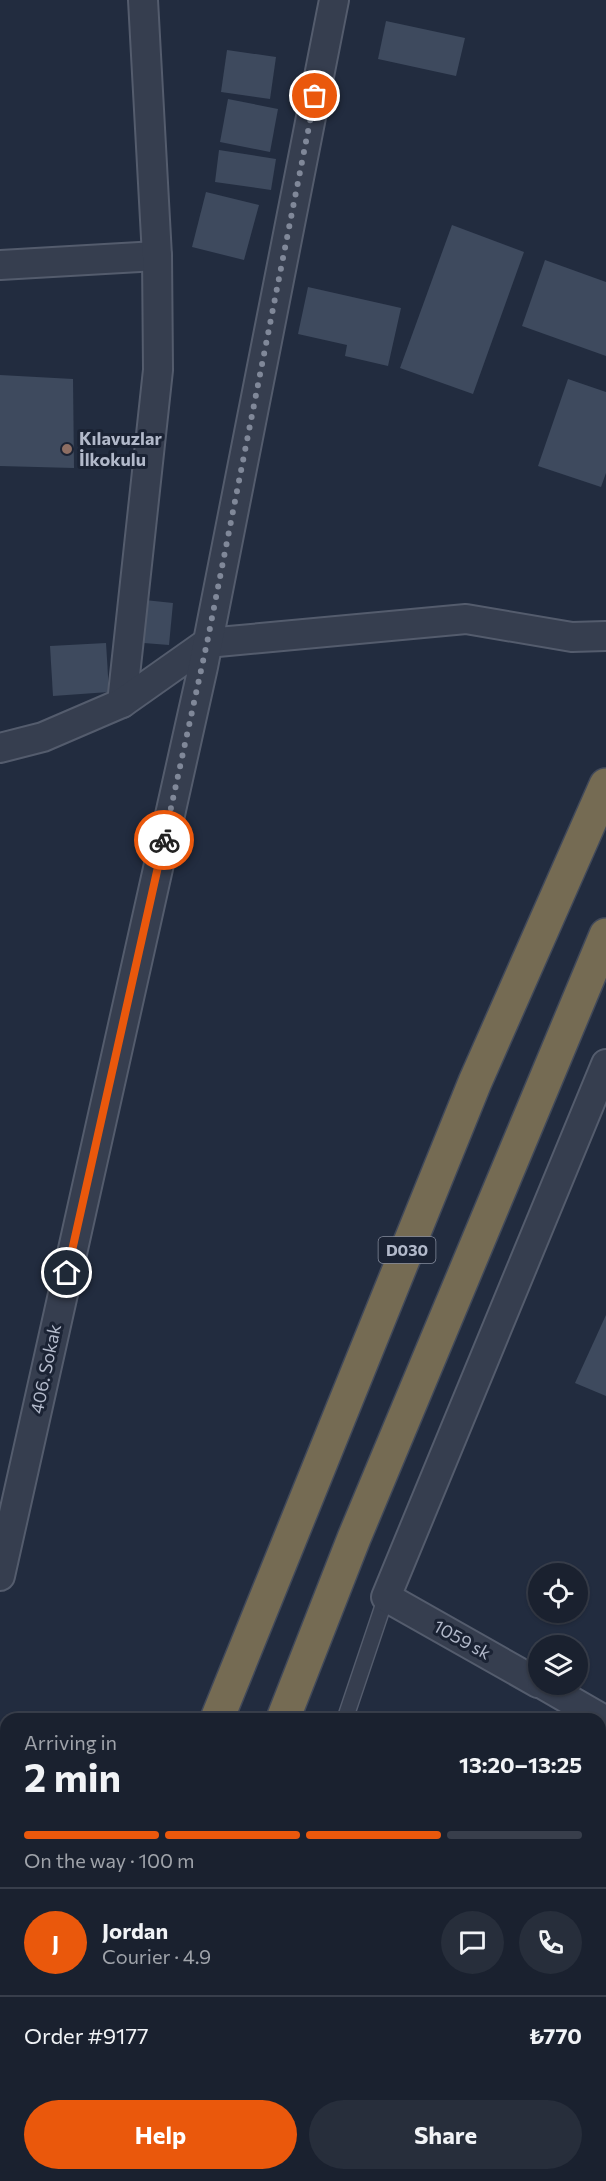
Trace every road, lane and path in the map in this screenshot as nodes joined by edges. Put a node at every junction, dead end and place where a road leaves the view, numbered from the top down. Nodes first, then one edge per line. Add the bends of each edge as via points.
1 (144, 0) edge
2 (334, 0) edge
3 (157, 256) junction
4 (0, 265) edge
5 (606, 636) edge
6 (207, 643) junction
7 (122, 703) junction
8 (0, 748) edge
9 (606, 785) edge
10 (606, 935) edge
11 (606, 1064) edge
12 (0, 1571) edge
13 (386, 1597) junction
14 (528, 1677) edge
15 (560, 1695) edge
16 (219, 1713) edge
17 (285, 1713) edge
18 (347, 1713) edge
19 (592, 1713) edge

1 - 3 street
2 - 6 street, 406. Sokak
3 - 4 street
3 - 7 street via 158,370
5 - 6 street via 572,637 466,619
6 - 7 street
6 - 12 street, 406. Sokak
7 - 8 street via 43,737
9 - 16 highway, D030 via 475,1083
10 - 17 highway via 354,1538
11 - 13 street
13 - 14 street, 1059 sk
13 - 18 lane
15 - 19 street, 1059 sk

